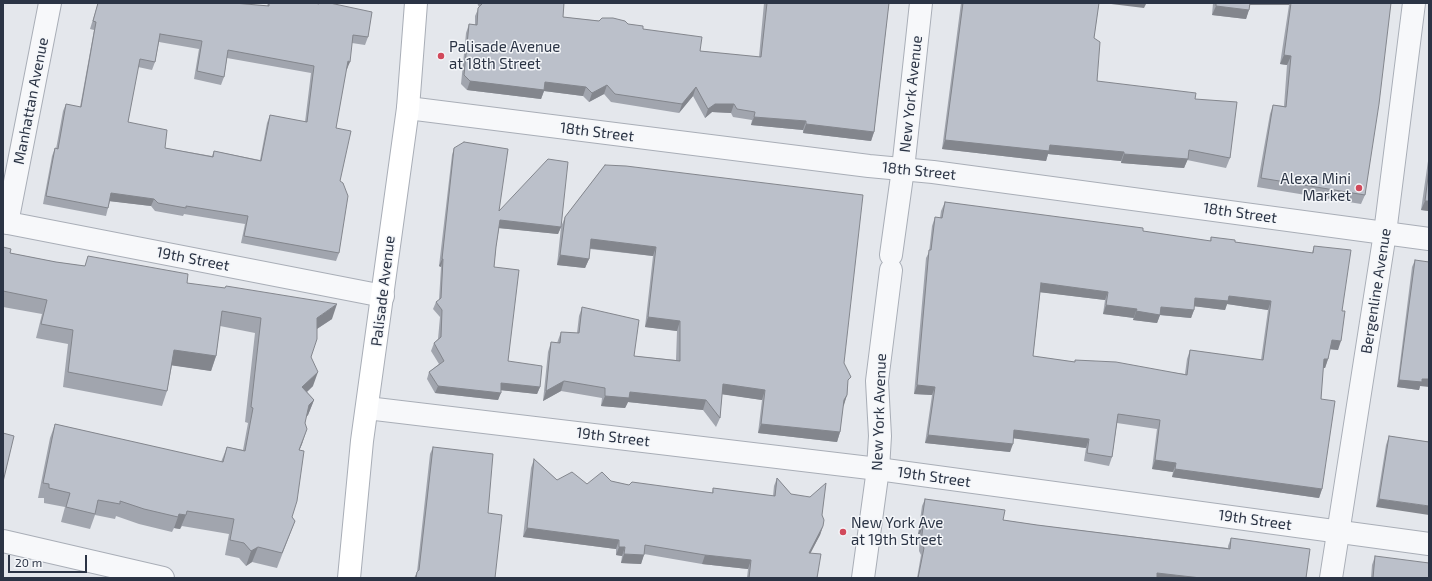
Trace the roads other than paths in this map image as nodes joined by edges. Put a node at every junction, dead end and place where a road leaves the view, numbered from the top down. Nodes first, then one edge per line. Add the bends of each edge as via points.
1 (50, 3) edge
2 (416, 3) edge
3 (921, 3) edge
4 (1414, 3) edge
5 (408, 108) junction
6 (903, 169) junction
7 (5, 223) edge
8 (1385, 233) junction
9 (1429, 238) edge
10 (383, 296) junction
11 (367, 408) junction
12 (878, 469) junction
13 (1338, 532) junction
14 (3, 541) edge
15 (1429, 544) edge
16 (163, 578) edge
17 (349, 578) edge
18 (863, 578) edge
19 (1331, 578) edge

1 - 7 street, Manhattan Avenue
2 - 5 main road, Palisade Avenue
3 - 6 street, New York Avenue
4 - 8 street, Bergenline Avenue
5 - 6 street, 18th Street
5 - 10 main road, Palisade Avenue
6 - 8 street, 18th Street
6 - 12 street, New York Avenue via 877,381 880,436
7 - 10 street, 19th Street
8 - 9 street, 18th Street
8 - 13 street, Bergenline Avenue
10 - 11 main road, Palisade Avenue
11 - 12 street, 19th Street
11 - 17 main road, Palisade Avenue
12 - 13 street, 19th Street
12 - 18 street, New York Avenue
13 - 15 street, 19th Street
13 - 19 street, Bergenline Avenue
14 - 16 street

